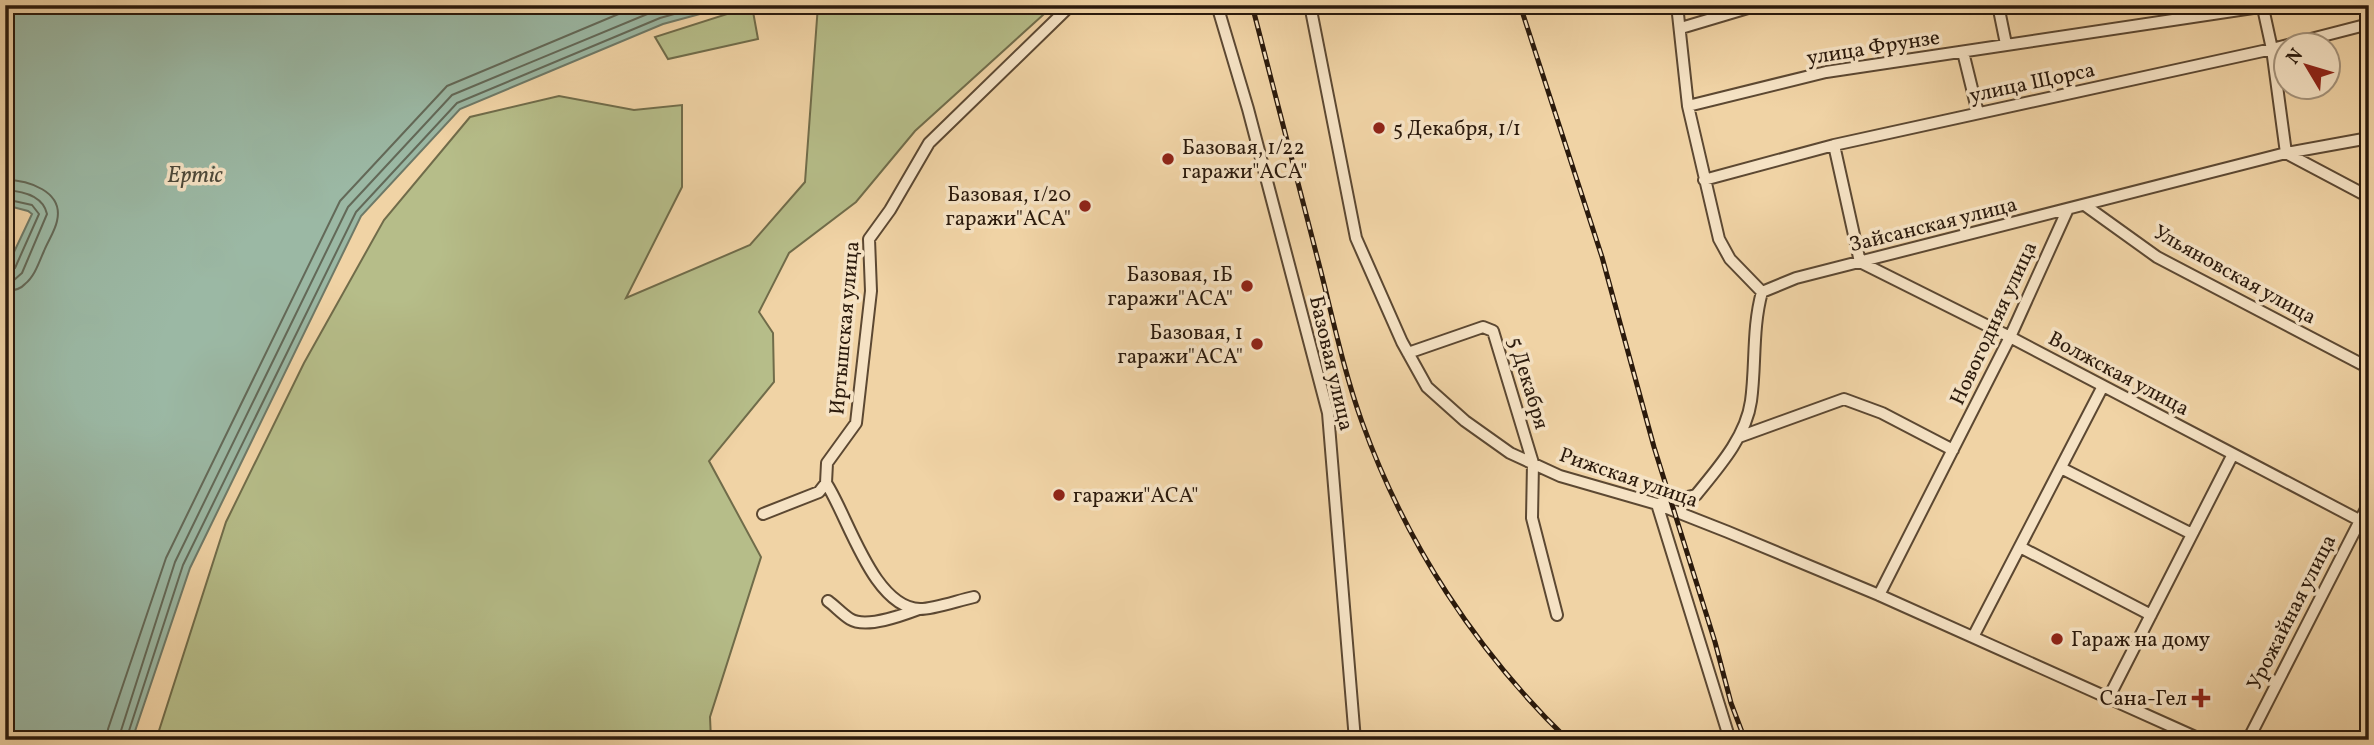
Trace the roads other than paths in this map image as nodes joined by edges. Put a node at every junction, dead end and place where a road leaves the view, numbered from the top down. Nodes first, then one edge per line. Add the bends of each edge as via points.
1 (1071, 5) edge
2 (1217, 5) edge
3 (1310, 5) edge
4 (1677, 5) edge
5 (1759, 5) edge
6 (1998, 5) edge
7 (2268, 7) edge
8 (2369, 24) edge
9 (1681, 28) junction
10 (2338, 32) edge
11 (2006, 44) junction
12 (2272, 49) joint
13 (1963, 51) junction
14 (2279, 102) edge
15 (1688, 106) junction
16 (1978, 113) junction
17 (2369, 138) edge
18 (1834, 145) junction
19 (2286, 153) junction
20 (1704, 180) junction
21 (2369, 197) edge
22 (2086, 206) junction
23 (2067, 211) junction
24 (1860, 262) junction
25 (1762, 292) junction
26 (2010, 337) junction
27 (1408, 353) junction
28 (2369, 368) edge
29 (2103, 386) junction
30 (1739, 437) junction
31 (1953, 450) junction
32 (2233, 454) junction
33 (1533, 463) junction
34 (2061, 468) junction
35 (826, 483) junction
36 (2369, 503) edge
37 (1657, 504) junction
38 (763, 514) dead end
39 (2364, 521) edge
40 (2192, 534) junction
41 (2020, 547) junction
42 (1879, 595) junction
43 (974, 597) dead end
44 (828, 601) dead end
45 (919, 609) junction
46 (1557, 615) dead end
47 (2151, 615) junction
48 (1973, 637) junction
49 (2109, 697) junction
50 (1355, 740) edge
51 (1730, 740) edge
52 (2202, 740) edge
53 (2248, 740) edge

1 - 35 street, Иртышская улица via 929,143 869,239 871,291 856,423 827,463
2 - 50 street, Базовая улица via 1328,413
3 - 27 street, Рижская улица via 1356,238
4 - 9 street
5 - 9 street
6 - 11 street
7 - 11 street, улица Фрунзе
7 - 12 street
8 - 10 street, улица Щорса
9 - 15 street
11 - 13 street, улица Фрунзе
12 - 16 street, улица Щорса
13 - 15 street, улица Фрунзе via 1826,72
13 - 16 street
14 - 19 street
15 - 20 street
16 - 18 street, улица Щорса
17 - 19 street, Зайсанская улица
18 - 20 street, улица Щорса
18 - 24 street
19 - 21 street
19 - 22 street, Зайсанская улица
20 - 25 street via 1719,239 1730,259
22 - 23 street, Зайсанская улица
22 - 28 street, Ульяновская улица via 2157,257
23 - 24 street, Зайсанская улица
23 - 26 street, Новогодняя улица
24 - 25 street, Зайсанская улица
24 - 26 street, Волжская улица
25 - 30 street via 1756,312 1751,404
26 - 29 street, Волжская улица
26 - 31 street, Новогодняя улица
27 - 33 street, Рижская улица via 1427,387 1465,421 1510,453
27 - 33 street, 5 Декабря via 1483,327 1493,331
29 - 32 street, Волжская улица
29 - 34 street
30 - 31 street via 1844,399
30 - 37 street via 1696,495
31 - 42 street, Новогодняя улица
32 - 39 street, Волжская улица
32 - 40 street
33 - 37 street, Рижская улица via 1560,476
33 - 46 street, 5 Декабря via 1532,518
34 - 40 street
34 - 41 street
35 - 38 street via 819,492
35 - 45 street via 881,586 898,601
36 - 39 street, Урожайная улица
37 - 42 street, Рижская улица
37 - 51 street
39 - 53 street, Урожайная улица
40 - 47 street
41 - 47 street
41 - 48 street
42 - 48 street, Рижская улица
43 - 45 street
44 - 45 street via 852,621 899,617
47 - 49 street
48 - 49 street, Рижская улица
49 - 52 street, Рижская улица

